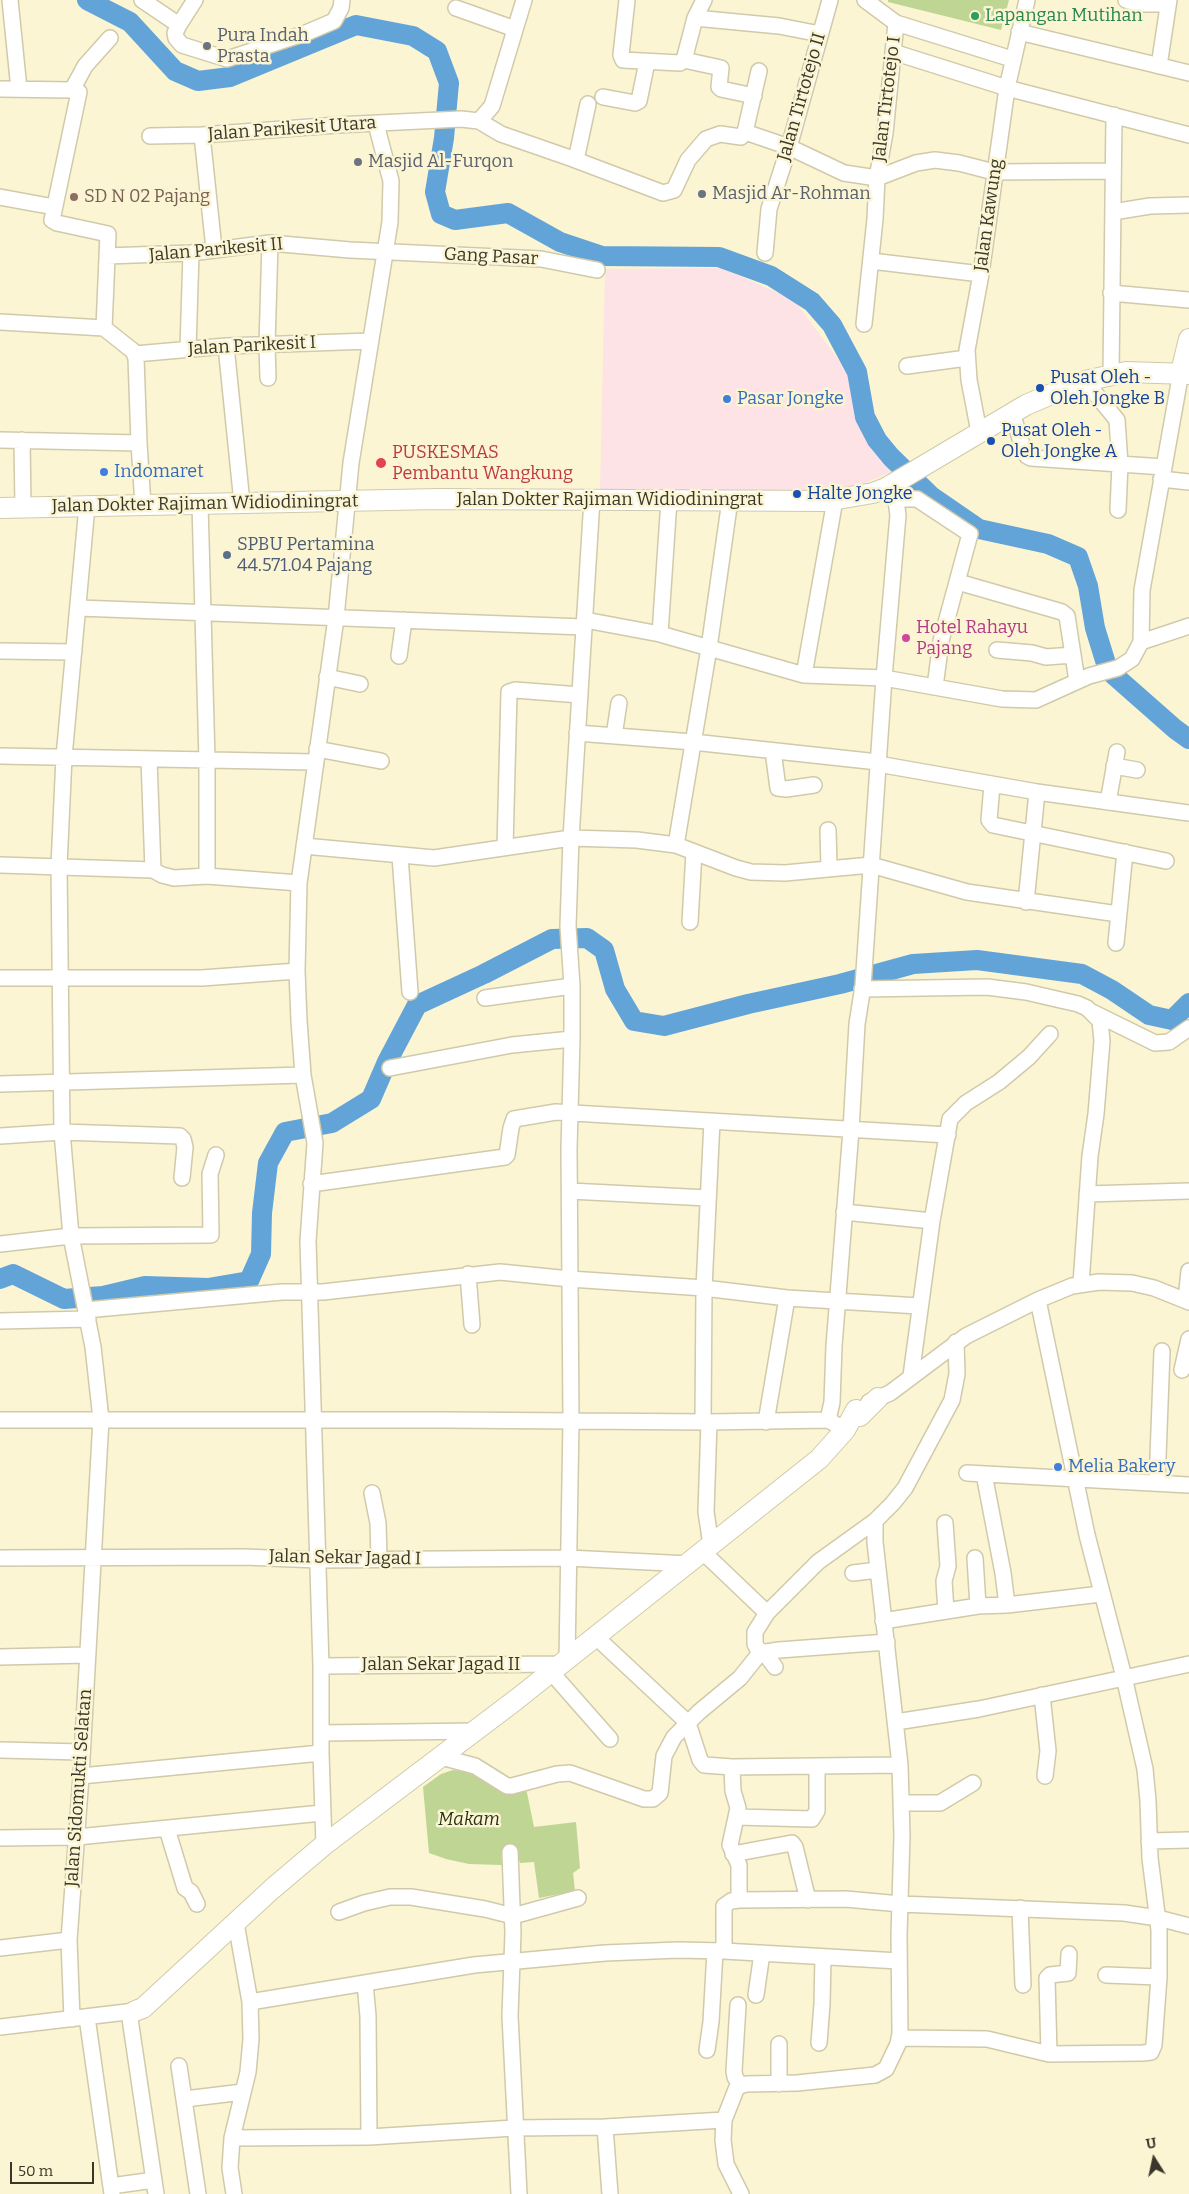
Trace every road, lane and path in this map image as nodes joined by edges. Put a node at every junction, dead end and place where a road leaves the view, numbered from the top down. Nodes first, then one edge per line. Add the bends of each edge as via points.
1 (10, 0) edge
2 (142, 0) edge
3 (195, 0) edge
4 (342, 0) edge
5 (524, 0) edge
6 (627, 0) edge
7 (704, 0) edge
8 (830, 0) edge
9 (865, 0) edge
10 (1027, 0) edge
11 (1126, 0) edge
12 (1168, 2) edge
13 (456, 8) dead end
14 (695, 18) junction
15 (896, 22) junction
16 (179, 25) junction
17 (515, 29) junction
18 (1019, 32) junction
19 (7, 34) edge
20 (820, 34) junction
21 (110, 38) dead end
22 (893, 52) junction
23 (1012, 59) junction
24 (684, 60) junction
25 (647, 62) junction
26 (1159, 66) junction
27 (759, 71) dead end
28 (1189, 73) edge
29 (1007, 88) junction
30 (0, 89) edge
31 (19, 89) junction
32 (72, 90) junction
33 (754, 96) junction
34 (603, 97) dead end
35 (588, 104) dead end
36 (1114, 116) junction
37 (479, 121) junction
38 (376, 124) junction
39 (745, 132) junction
40 (202, 135) junction
41 (1189, 135) edge
42 (150, 136) dead end
43 (789, 147) junction
44 (576, 160) junction
45 (1113, 171) junction
46 (994, 172) junction
47 (877, 178) junction
48 (0, 197) edge
49 (1189, 205) edge
50 (54, 207) junction
51 (1113, 212) junction
52 (270, 243) junction
53 (214, 249) junction
54 (385, 251) junction
55 (191, 253) junction
56 (765, 253) dead end
57 (107, 256) junction
58 (871, 261) junction
59 (597, 270) dead end
60 (981, 274) junction
61 (1111, 293) junction
62 (1189, 300) edge
63 (0, 322) edge
64 (864, 324) dead end
65 (104, 328) junction
66 (1189, 339) edge
67 (370, 341) junction
68 (267, 345) junction
69 (226, 346) junction
70 (188, 348) junction
71 (135, 354) junction
72 (967, 358) junction
73 (907, 366) dead end
74 (1185, 373) edge
75 (1111, 375) junction
76 (268, 378) dead end
77 (1085, 381) junction
78 (1012, 413) junction
79 (978, 432) junction
80 (0, 440) edge
81 (22, 440) junction
82 (139, 443) junction
83 (1120, 464) junction
84 (1162, 473) junction
85 (1189, 482) edge
86 (893, 491) junction
87 (592, 499) junction
88 (669, 500) junction
89 (730, 500) junction
90 (835, 500) junction
91 (346, 501) junction
92 (242, 503) junction
93 (200, 504) junction
94 (143, 505) junction
95 (86, 506) junction
96 (0, 508) edge
97 (23, 508) junction
98 (1118, 510) dead end
99 (958, 582) junction
100 (79, 608) junction
101 (203, 612) junction
102 (336, 618) junction
103 (404, 620) junction
104 (585, 623) junction
105 (1189, 626) edge
106 (660, 634) junction
107 (1141, 642) junction
108 (709, 648) junction
109 (997, 650) dead end
110 (0, 651) edge
111 (74, 652) junction
112 (1073, 655) junction
113 (399, 656) dead end
114 (804, 675) junction
115 (327, 678) junction
116 (884, 678) junction
117 (1083, 678) junction
118 (360, 684) dead end
119 (935, 687) junction
120 (580, 695) junction
121 (619, 704) dead end
122 (577, 733) junction
123 (614, 736) junction
124 (693, 742) junction
125 (772, 751) junction
126 (0, 756) edge
127 (316, 756) junction
128 (64, 757) junction
129 (149, 759) junction
130 (207, 760) junction
131 (381, 761) dead end
132 (878, 763) junction
133 (1136, 770) dead end
134 (814, 785) dead end
135 (992, 785) junction
136 (1037, 792) junction
137 (1108, 802) junction
138 (1189, 813) edge
139 (828, 830) dead end
140 (1033, 833) junction
141 (571, 838) junction
142 (676, 845) junction
143 (304, 846) junction
144 (504, 847) junction
145 (694, 852) junction
146 (1125, 852) junction
147 (400, 856) junction
148 (1166, 861) dead end
149 (0, 865) edge
150 (871, 865) junction
151 (59, 866) junction
152 (829, 868) junction
153 (153, 870) junction
154 (207, 876) junction
155 (299, 883) junction
156 (1026, 902) junction
157 (1118, 914) junction
158 (690, 922) dead end
159 (1116, 943) dead end
160 (297, 971) junction
161 (0, 978) edge
162 (61, 978) junction
163 (572, 986) junction
164 (862, 988) junction
165 (410, 992) dead end
166 (485, 998) dead end
167 (1092, 1012) junction
168 (1189, 1028) edge
169 (1050, 1034) dead end
170 (572, 1039) junction
171 (390, 1068) dead end
172 (303, 1075) junction
173 (62, 1083) junction
174 (0, 1084) edge
175 (570, 1111) junction
176 (712, 1121) junction
177 (851, 1130) junction
178 (62, 1132) junction
179 (948, 1135) junction
180 (0, 1136) edge
181 (216, 1155) dead end
182 (182, 1178) dead end
183 (311, 1184) junction
184 (570, 1191) junction
185 (1189, 1192) edge
186 (1088, 1194) junction
187 (708, 1198) junction
188 (844, 1212) junction
189 (932, 1221) junction
190 (71, 1236) junction
191 (0, 1244) edge
192 (1189, 1271) edge
193 (468, 1274) junction
194 (570, 1279) junction
195 (1081, 1284) junction
196 (704, 1288) junction
197 (309, 1292) junction
198 (787, 1298) junction
199 (1038, 1300) junction
200 (837, 1301) junction
201 (1187, 1301) edge
202 (919, 1306) junction
203 (86, 1310) junction
204 (0, 1321) edge
205 (472, 1325) dead end
206 (1189, 1339) edge
207 (956, 1342) junction
208 (1162, 1351) dead end
209 (1182, 1370) dead end
210 (911, 1376) junction
211 (878, 1398) joint
212 (832, 1402) junction
213 (101, 1419) junction
214 (313, 1419) junction
215 (846, 1419) junction
216 (0, 1420) edge
217 (571, 1420) junction
218 (706, 1422) junction
219 (766, 1422) junction
220 (968, 1473) dead end
221 (984, 1474) junction
222 (1074, 1480) junction
223 (1156, 1483) junction
224 (1189, 1485) edge
225 (372, 1493) dead end
226 (875, 1520) junction
227 (945, 1523) dead end
228 (701, 1554) junction
229 (0, 1558) edge
230 (92, 1558) junction
231 (568, 1558) junction
232 (975, 1558) dead end
233 (318, 1560) junction
234 (380, 1560) junction
235 (878, 1570) junction
236 (853, 1573) dead end
237 (1101, 1594) junction
238 (1007, 1605) junction
239 (978, 1606) junction
240 (946, 1611) junction
241 (767, 1613) junction
242 (883, 1621) junction
243 (887, 1642) junction
244 (571, 1653) junction
245 (762, 1653) junction
246 (88, 1655) junction
247 (0, 1657) edge
248 (1189, 1664) edge
249 (321, 1666) junction
250 (775, 1667) dead end
251 (1124, 1677) junction
252 (1042, 1695) junction
253 (896, 1722) junction
254 (688, 1723) junction
255 (477, 1731) junction
256 (321, 1733) junction
257 (610, 1739) dead end
258 (0, 1750) edge
259 (82, 1752) junction
260 (321, 1753) junction
261 (441, 1757) junction
262 (900, 1765) junction
263 (817, 1766) junction
264 (732, 1767) junction
265 (82, 1776) junction
266 (1045, 1776) dead end
267 (973, 1783) dead end
268 (901, 1803) junction
269 (322, 1817) junction
270 (737, 1817) junction
271 (167, 1829) junction
272 (343, 1830) junction
273 (0, 1838) edge
274 (77, 1838) junction
275 (1189, 1840) edge
276 (1149, 1841) junction
277 (324, 1845) junction
278 (510, 1852) dead end
279 (733, 1854) junction
280 (578, 1898) dead end
281 (739, 1900) junction
282 (808, 1900) junction
283 (197, 1904) dead end
284 (900, 1904) junction
285 (1020, 1908) junction
286 (339, 1912) dead end
287 (513, 1916) junction
288 (1158, 1918) junction
289 (236, 1923) junction
290 (1189, 1926) edge
291 (69, 1940) junction
292 (0, 1948) edge
293 (720, 1951) junction
294 (762, 1953) junction
295 (1069, 1954) dead end
296 (823, 1957) junction
297 (899, 1960) junction
298 (511, 1961) junction
299 (1106, 1975) dead end
300 (1159, 1977) junction
301 (365, 1983) junction
302 (1023, 1985) dead end
303 (756, 1995) dead end
304 (250, 2002) junction
305 (738, 2005) dead end
306 (132, 2012) junction
307 (72, 2019) junction
308 (88, 2020) junction
309 (0, 2027) edge
310 (900, 2038) junction
311 (819, 2043) dead end
312 (779, 2044) dead end
313 (707, 2050) dead end
314 (1049, 2054) junction
315 (179, 2066) dead end
316 (779, 2084) junction
317 (740, 2085) junction
318 (243, 2092) junction
319 (184, 2100) junction
320 (724, 2120) junction
321 (605, 2127) junction
322 (514, 2128) junction
323 (369, 2137) junction
324 (232, 2138) junction
325 (155, 2187) edge
326 (111, 2190) edge
327 (198, 2194) edge
328 (234, 2194) edge
329 (519, 2194) edge
330 (610, 2194) edge
331 (741, 2194) edge

1 - 19 street
2 - 16 street
3 - 16 street
4 - 16 street via 334,21 227,59 182,45 175,36
5 - 17 street
6 - 25 street via 621,55 623,60
7 - 14 street
8 - 20 street, Jalan Tirtotejo II
9 - 15 street
10 - 18 street, Jalan Kawung
11 - 12 street via 1140,4
12 - 26 street
13 - 17 street
14 - 20 street via 779,26
14 - 24 street
15 - 22 street, Jalan Tirtotejo I
15 - 23 street
17 - 37 street via 492,106
18 - 23 street, Jalan Kawung
18 - 26 street
19 - 31 street
20 - 43 street, Jalan Tirtotejo II
21 - 32 street via 84,66
22 - 29 street
22 - 47 street, Jalan Tirtotejo I
23 - 29 street, Jalan Kawung
24 - 25 street via 680,63
24 - 33 street via 721,68 721,89
25 - 34 street via 639,101
26 - 28 street
27 - 33 street
29 - 36 street
29 - 46 street, Jalan Kawung
30 - 31 street
31 - 32 street
32 - 50 street via 79,95
33 - 39 street
35 - 44 street
36 - 41 street
36 - 45 street
37 - 38 street, Jalan Parikesit Utara via 461,119
37 - 44 street via 501,134
38 - 40 street, Jalan Parikesit Utara
38 - 54 street via 391,181 392,202
39 - 43 street
39 - 44 street via 741,137 720,134 706,139 691,156 678,184 670,192 663,193
40 - 42 street, Jalan Parikesit Utara
40 - 53 street
43 - 47 street via 844,173
43 - 56 street, Jalan Tirtotejo II via 769,210
45 - 46 street
45 - 51 street
46 - 47 street via 959,162 935,160 916,163
46 - 60 street, Jalan Kawung
47 - 58 street, Jalan Tirtotejo I
48 - 50 street
49 - 51 street via 1150,206
50 - 57 street via 53,222 108,234
51 - 61 street
52 - 53 street, Jalan Parikesit II
52 - 54 street, Jalan Parikesit II
52 - 68 street
53 - 55 street, Jalan Parikesit II
54 - 59 street, Gang Pasar via 541,259
54 - 67 street
55 - 57 street, Jalan Parikesit II
55 - 70 street
57 - 65 street
58 - 60 street
58 - 64 street, Jalan Tirtotejo I
60 - 72 street, Jalan Kawung
61 - 62 street
61 - 75 street
63 - 65 street
65 - 71 street
66 - 74 main road
67 - 68 street, Jalan Parikesit I
67 - 91 street
68 - 69 street, Jalan Parikesit I
68 - 76 street
69 - 70 street, Jalan Parikesit I
69 - 92 street
70 - 71 street, Jalan Parikesit I
71 - 82 street
72 - 73 street
72 - 79 street, Jalan Kawung
74 - 75 main road, Jalan Dokter Rajiman Widiodiningrat via 1138,371
74 - 84 street
75 - 77 main road, Jalan Dokter Rajiman Widiodiningrat
77 - 78 main road, Jalan Dokter Rajiman Widiodiningrat via 1045,395
77 - 83 street via 1117,420
78 - 79 main road, Jalan Dokter Rajiman Widiodiningrat
78 - 83 street via 1027,456 1031,458
79 - 86 main road, Jalan Dokter Rajiman Widiodiningrat
80 - 81 street
81 - 82 street
81 - 97 street
82 - 94 street
83 - 84 street
83 - 98 street
84 - 85 street
84 - 107 street via 1142,590
86 - 90 main road, Jalan Dokter Rajiman Widiodiningrat
86 - 99 street via 904,499 917,499 968,530 970,536
86 - 116 street via 898,515
87 - 88 main road, Jalan Dokter Rajiman Widiodiningrat
87 - 91 main road, Jalan Dokter Rajiman Widiodiningrat
87 - 104 street
88 - 89 main road, Jalan Dokter Rajiman Widiodiningrat
88 - 106 street
89 - 90 main road, Jalan Dokter Rajiman Widiodiningrat
89 - 108 street
90 - 114 street
91 - 92 main road, Jalan Dokter Rajiman Widiodiningrat
91 - 102 street
92 - 93 main road, Jalan Dokter Rajiman Widiodiningrat
93 - 94 main road, Jalan Dokter Rajiman Widiodiningrat
93 - 101 street
94 - 95 main road, Jalan Dokter Rajiman Widiodiningrat
95 - 97 main road, Jalan Dokter Rajiman Widiodiningrat
95 - 100 street, Jalan Sidomukti Selatan
96 - 97 main road, Jalan Dokter Rajiman Widiodiningrat
99 - 112 street via 1062,612 1070,626
99 - 119 street via 941,642
100 - 101 street
100 - 111 street, Jalan Sidomukti Selatan
101 - 102 street
101 - 130 street
102 - 103 street
102 - 115 street
103 - 104 street
103 - 113 street
104 - 106 street
104 - 120 street
105 - 107 street
106 - 108 street
107 - 117 street via 1132,659 1118,668
108 - 114 street
108 - 124 street
109 - 112 street via 1046,657
110 - 111 street
111 - 128 street, Jalan Sidomukti Selatan
112 - 117 street
114 - 116 street
115 - 118 street
115 - 127 street
116 - 119 street
116 - 132 street
117 - 119 street via 1036,700 1002,699
120 - 122 street
120 - 144 street via 509,692
121 - 123 street
122 - 123 street
122 - 141 street
123 - 124 street
124 - 125 street
124 - 142 street
125 - 132 street
125 - 134 street via 778,788 786,790
126 - 128 street
127 - 130 street
127 - 131 street
127 - 143 street
128 - 129 street
128 - 151 street, Jalan Sidomukti Selatan
129 - 130 street
129 - 153 street
130 - 154 street
132 - 135 street
132 - 150 street
133 - 137 street via 1116,759
135 - 136 street
135 - 140 street via 991,824
136 - 137 street
136 - 140 street
137 - 138 street
139 - 152 street
140 - 146 street
140 - 156 street
141 - 142 street
141 - 144 street
141 - 163 street via 568,926
142 - 145 street
143 - 147 street
143 - 155 street
144 - 147 street via 434,858
145 - 152 street via 751,872 785,873
145 - 158 street
146 - 148 street
146 - 157 street
147 - 165 street
149 - 151 street
150 - 152 street
150 - 156 street via 940,886
150 - 164 street
151 - 153 street
151 - 162 street, Jalan Sidomukti Selatan
153 - 154 street via 174,878
154 - 155 street
155 - 160 street
156 - 157 street
157 - 159 street
160 - 162 street via 202,978
160 - 172 street
161 - 162 street
162 - 173 street, Jalan Sidomukti Selatan
163 - 166 street
163 - 170 street
164 - 167 street via 988,987 1061,999
164 - 177 street
167 - 168 street via 1155,1044 1169,1042
167 - 186 street via 1100,1021 1102,1041
169 - 179 street via 999,1082 956,1111 949,1123
170 - 171 street via 512,1046
170 - 175 street
172 - 173 street
172 - 183 street via 315,1143
173 - 174 street
173 - 178 street, Jalan Sidomukti Selatan
175 - 176 street
175 - 183 street via 514,1119 505,1157
175 - 184 street
176 - 177 street
176 - 187 street
177 - 179 street
177 - 188 street
178 - 180 street
178 - 182 street via 180,1136 184,1140
178 - 190 street, Jalan Sidomukti Selatan
179 - 189 street
181 - 190 street via 210,1174 211,1235
183 - 197 street
184 - 187 street
184 - 194 street
185 - 186 street
186 - 195 street
187 - 196 street
188 - 189 street
188 - 200 street
189 - 202 street
190 - 191 street
190 - 203 street, Jalan Sidomukti Selatan
192 - 201 street
193 - 194 street via 518,1272
193 - 197 street
193 - 205 street
194 - 196 street
194 - 217 street
195 - 199 street
195 - 201 street via 1144,1284
196 - 198 street
196 - 218 street
197 - 203 street
197 - 214 street
198 - 200 street
198 - 219 street
199 - 207 street
199 - 222 street
200 - 202 street
200 - 212 street
202 - 210 street
203 - 204 street
203 - 213 street, Jalan Sidomukti Selatan
206 - 209 street
207 - 210 street
207 - 226 street via 957,1374 952,1400 905,1488
208 - 223 street
210 - 211 street
211 - 215 main road via 860,1416
212 - 215 street
212 - 215 street
213 - 214 street
213 - 216 street
213 - 230 street, Jalan Sidomukti Selatan
214 - 217 street
214 - 233 street
215 - 219 street
215 - 228 main road via 819,1459
217 - 218 street
217 - 231 street
218 - 219 street
218 - 228 street via 706,1512
220 - 221 street
221 - 222 street
221 - 238 street
222 - 223 street
222 - 237 street
223 - 224 street
225 - 234 street
226 - 235 street
226 - 241 street via 818,1562
227 - 240 street via 948,1566 944,1581
228 - 231 street, Jalan Sekar Jagad I
228 - 241 street
228 - 244 main road
229 - 230 street, Jalan Sekar Jagad I
230 - 233 street, Jalan Sekar Jagad I
230 - 246 street, Jalan Sidomukti Selatan
231 - 234 street, Jalan Sekar Jagad I
231 - 244 street
232 - 239 street
233 - 234 street, Jalan Sekar Jagad I
233 - 249 street
235 - 236 street
235 - 242 street
237 - 238 street
237 - 251 street
238 - 239 street
239 - 240 street
240 - 242 street
241 - 245 street via 755,1632 755,1644
242 - 243 street
243 - 245 street
243 - 253 street
244 - 249 street, Jalan Sekar Jagad II
244 - 254 street
244 - 255 main road
244 - 257 street
245 - 250 street
245 - 254 street via 740,1678
246 - 247 street
246 - 259 street, Jalan Sidomukti Selatan
248 - 251 street
249 - 256 street
251 - 252 street
251 - 276 street via 1145,1769
252 - 253 street
252 - 266 street via 1048,1751
253 - 262 street
254 - 261 street via 667,1748 660,1793 650,1800 570,1773 507,1786 475,1766
254 - 264 street via 702,1763
255 - 256 street
255 - 261 main road
256 - 260 street
258 - 259 street
259 - 265 street, Jalan Sidomukti Selatan
260 - 265 street
260 - 269 street
261 - 272 main road
262 - 263 street
262 - 268 street
263 - 264 street
263 - 270 street via 817,1811 812,1819
264 - 270 street
265 - 274 street, Jalan Sidomukti Selatan
267 - 268 street via 940,1803
268 - 284 street
269 - 271 street
269 - 272 street
269 - 277 street
270 - 279 street via 730,1845
271 - 274 street
271 - 283 street via 185,1888
272 - 277 main road
273 - 274 street
274 - 291 street, Jalan Sidomukti Selatan
275 - 276 street
276 - 288 street
277 - 289 main road
278 - 287 street
279 - 281 street via 740,1871
279 - 282 street via 792,1843
280 - 287 street
281 - 282 street
281 - 293 street via 724,1906
282 - 284 street via 846,1899
284 - 285 street
284 - 297 street
285 - 288 street via 1124,1913
285 - 302 street
286 - 287 street via 390,1897 411,1897
287 - 298 street
288 - 290 street
288 - 300 street
289 - 304 street
289 - 306 main road via 143,2008
291 - 292 street
291 - 307 street, Jalan Sidomukti Selatan
293 - 294 street
293 - 298 street via 620,1952
293 - 313 street
294 - 296 street
294 - 303 street
295 - 314 street via 1068,1973 1046,1978
296 - 297 street
296 - 311 street
297 - 310 street
298 - 301 street
298 - 322 street
299 - 300 street
300 - 314 street via 1151,2052
301 - 304 street
301 - 323 street
304 - 318 street via 250,2058
305 - 317 street via 734,2071
306 - 308 street
306 - 325 street
307 - 308 street
307 - 309 street
308 - 326 street
310 - 314 street via 987,2039
310 - 316 street via 890,2063 880,2073
312 - 316 street
315 - 319 street
316 - 317 street
317 - 320 street via 734,2092
318 - 319 street
318 - 324 street
319 - 327 street
320 - 321 street
320 - 331 street via 724,2153
321 - 322 street
321 - 330 street
322 - 323 street
322 - 329 street
323 - 324 street
324 - 328 street via 230,2168
325 - 326 street

